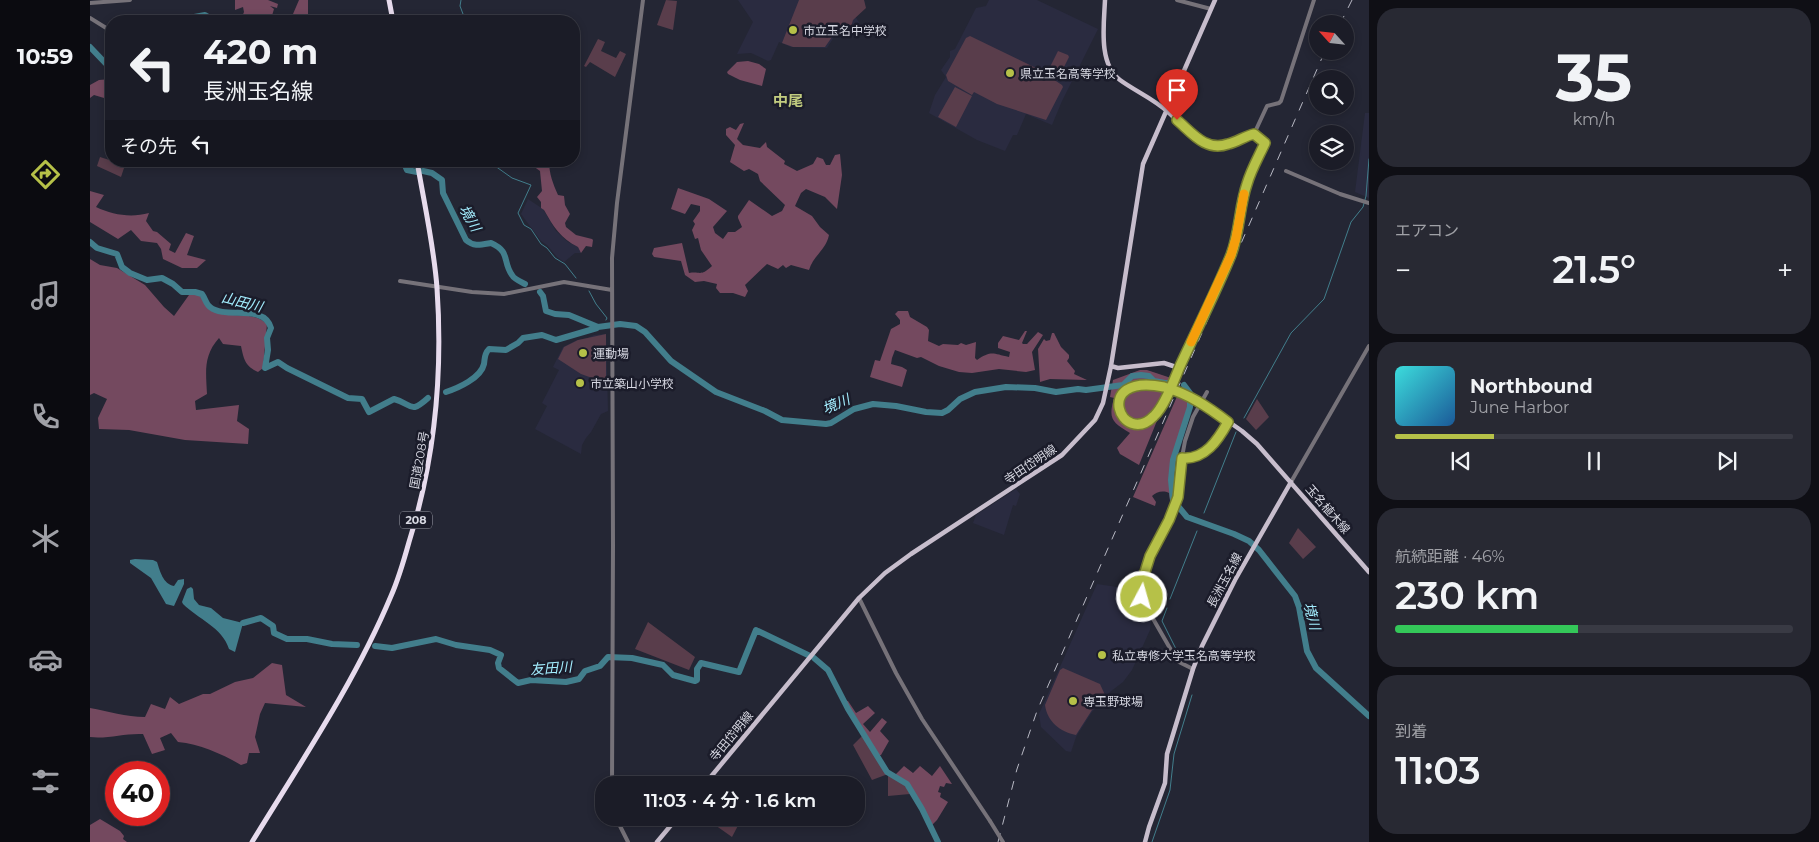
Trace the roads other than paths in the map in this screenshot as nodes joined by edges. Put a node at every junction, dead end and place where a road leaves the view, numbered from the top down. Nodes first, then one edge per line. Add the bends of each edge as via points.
1 (130, 0) edge
2 (389, 0) edge
3 (643, 0) edge
4 (1105, 0) edge
5 (1177, 0) edge
6 (1214, 0) edge
7 (1314, 0) edge
8 (90, 3) edge
9 (1211, 9) junction
10 (392, 15) edge
11 (90, 18) edge
12 (105, 27) edge
13 (1166, 110) junction
14 (1254, 134) junction
15 (418, 167) edge
16 (1286, 171) dead end
17 (1366, 202) edge
18 (400, 280) dead end
19 (437, 287) junction
20 (612, 290) junction
21 (1369, 346) edge
22 (1111, 366) junction
23 (1179, 368) junction
24 (1207, 392) dead end
25 (1228, 422) junction
26 (1182, 458) junction
27 (1291, 482) junction
28 (1369, 572) edge
29 (859, 598) junction
30 (1193, 669) junction
31 (612, 776) edge
32 (711, 776) edge
33 (620, 826) edge
34 (670, 826) edge
35 (252, 842) edge
36 (628, 842) edge
37 (657, 842) edge
38 (1003, 842) edge
39 (1145, 842) edge

1 - 8 street
2 - 10 highway
3 - 20 street via 615,222
4 - 13 main road via 1103,38 1107,60 1116,77
5 - 9 street
6 - 9 main road, 寺田岱明線
7 - 14 street via 1281,101 1267,106
9 - 13 main road, 寺田岱明線
11 - 12 street
13 - 14 main road via 1200,141 1212,146 1227,145
13 - 22 main road, 寺田岱明線 via 1143,164
14 - 23 street via 1265,143 1247,184 1231,255
15 - 19 highway, 国道208号 / 208
16 - 17 street
18 - 19 street
19 - 20 street via 504,294 564,282
19 - 35 highway, 国道208号 / 208 via 438,380 432,450 420,506 392,595 353,674
20 - 31 street
21 - 27 street
22 - 23 main road via 1164,363
22 - 29 main road, 寺田岱明線 via 1098,413 1088,429 1062,455 910,554 884,573
23 - 25 main road, bridge via 1174,379 1171,384 1157,413 1143,424 1128,422 1119,412 1119,401 1124,391 1135,386 1156,386 1179,392 1193,397
24 - 26 street via 1194,417
25 - 26 street via 1208,450 1199,456
25 - 27 main road via 1257,444
26 - 30 street via 1178,497 1150,556 1140,588 1144,603 1175,656 1179,662
27 - 28 main road, 玉名植木線
27 - 30 main road, 長洲玉名線 via 1237,576
29 - 32 main road, 寺田岱明線
29 - 38 street, bridge via 922,718
30 - 39 main road, 長洲玉名線 via 1167,754 1164,783
33 - 36 street
34 - 37 main road

